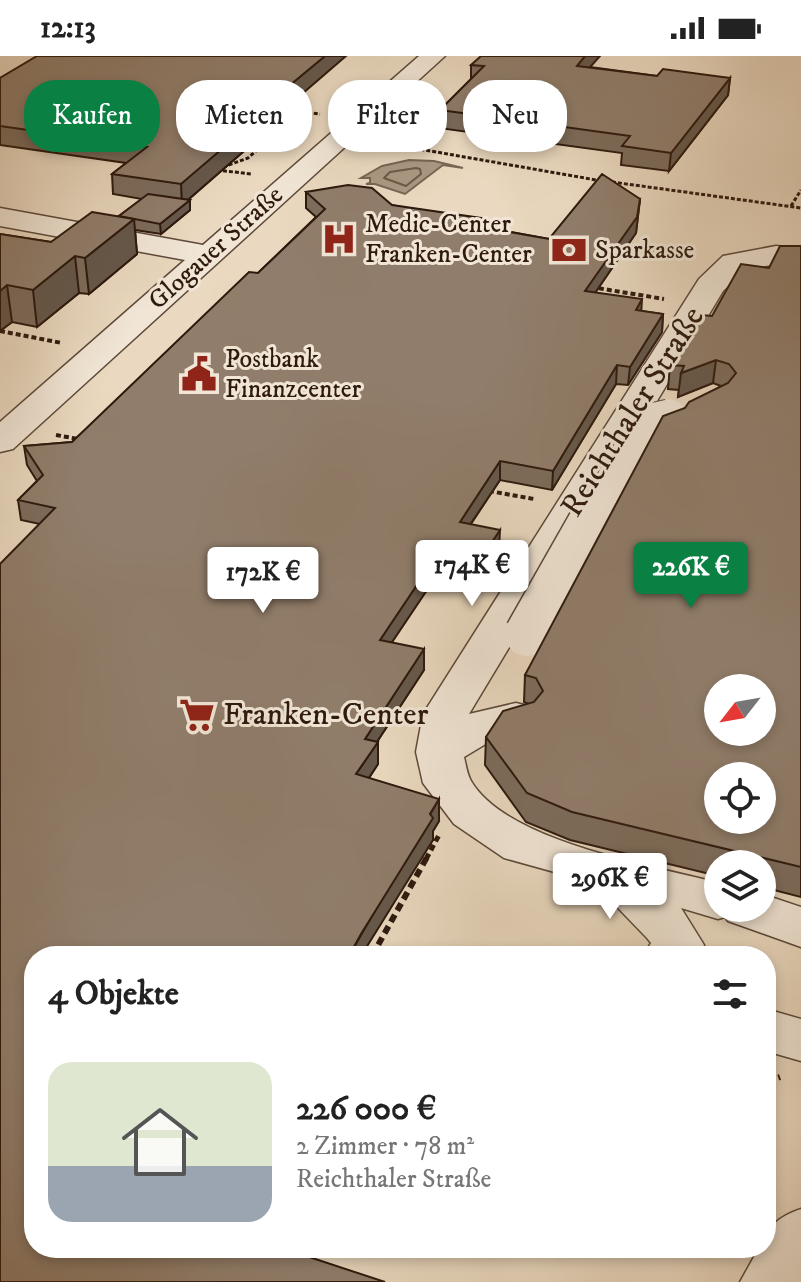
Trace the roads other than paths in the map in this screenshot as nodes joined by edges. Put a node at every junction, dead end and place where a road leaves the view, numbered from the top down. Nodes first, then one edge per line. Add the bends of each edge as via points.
1 (433, 56) edge
2 (0, 217) edge
3 (209, 255) junction
4 (801, 258) edge
5 (668, 414) junction
6 (0, 441) edge
7 (516, 717) edge
8 (442, 733) junction
9 (605, 870) junction
10 (704, 897) edge
11 (776, 917) edge
12 (801, 929) edge
13 (677, 946) edge
14 (776, 1033) edge
15 (801, 1040) edge
16 (801, 1235) edge
17 (772, 1282) edge

1 - 3 street, Glogauer Straße
2 - 3 street
3 - 6 street, Glogauer Straße
4 - 5 street, Reichthaler Straße via 776,255 734,263 710,286
5 - 8 street, Reichthaler Straße
5 - 8 street, bridge via 647,422 527,634
7 - 8 street
8 - 9 street via 447,783 471,813 522,846
9 - 10 street
9 - 13 street via 653,906
11 - 12 street
14 - 15 street
16 - 17 street

